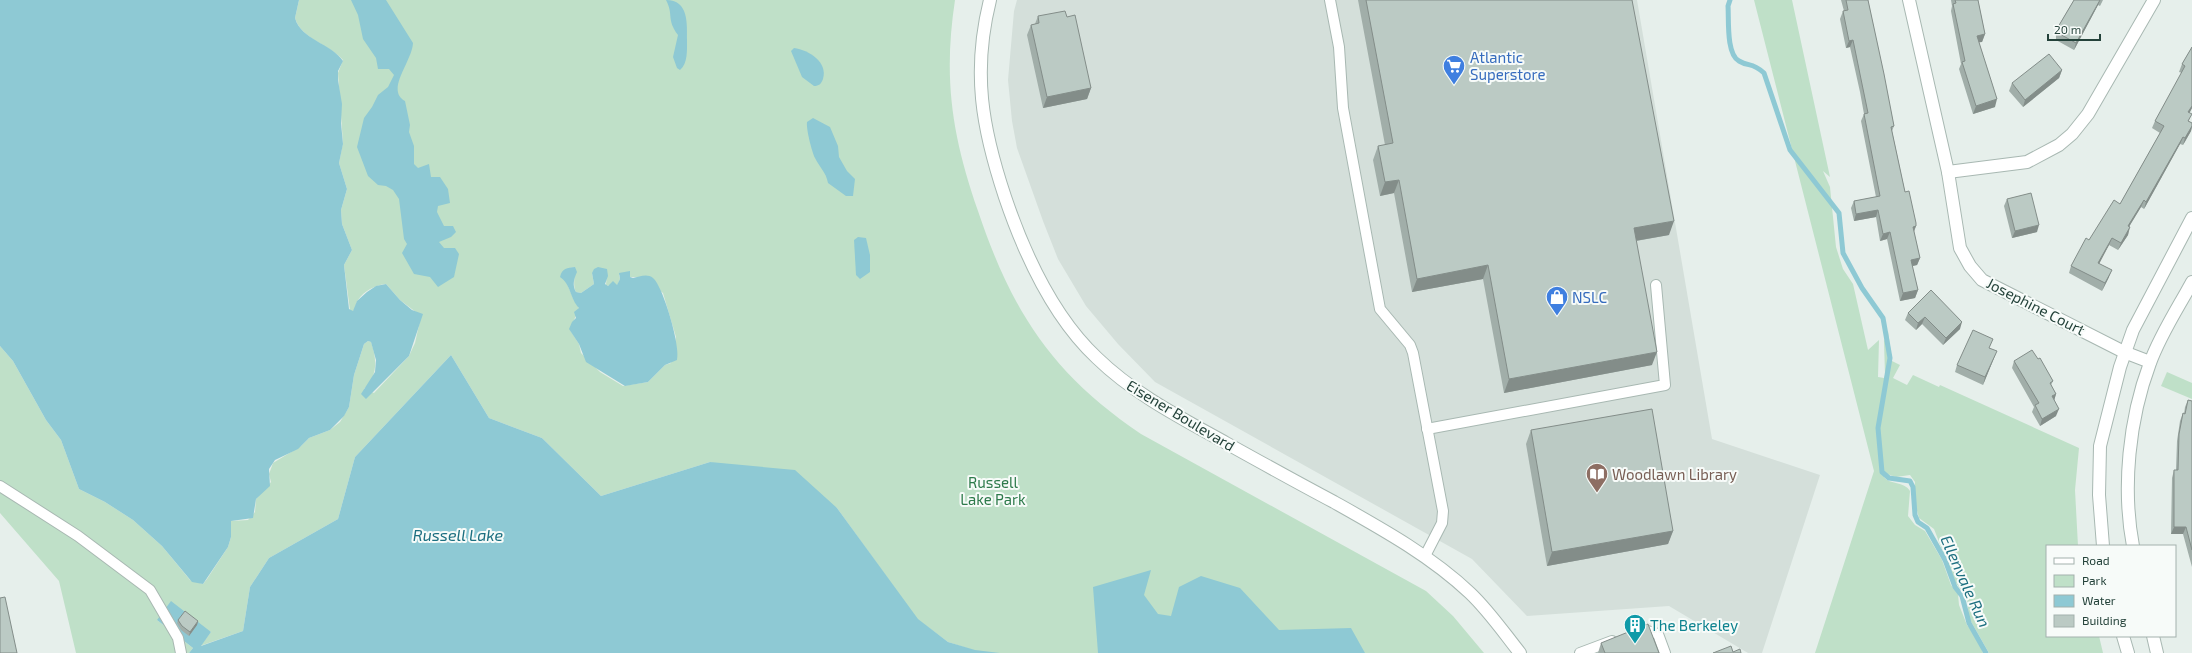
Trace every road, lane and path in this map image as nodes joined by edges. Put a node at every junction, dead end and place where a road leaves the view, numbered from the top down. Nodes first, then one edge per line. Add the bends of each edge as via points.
1 (990, 0) edge
2 (1330, 0) edge
3 (1909, 0) edge
4 (2154, 0) edge
5 (1948, 172) junction
6 (2192, 218) edge
7 (2192, 282) edge
8 (1656, 284) dead end
9 (2124, 352) junction
10 (2150, 362) junction
11 (1428, 429) junction
12 (0, 486) edge
13 (2103, 545) edge
14 (2133, 545) edge
15 (1425, 556) junction
16 (2123, 637) edge
17 (2153, 637) edge
18 (181, 653) edge
19 (1520, 653) edge
20 (1580, 653) edge
21 (1665, 653) edge
22 (2128, 653) edge
23 (2157, 653) edge

1 - 15 street, Eisener Boulevard via 982,30 980,72 988,141 1020,240 1041,282 1079,339 1120,379 1170,412
2 - 11 lane via 1339,46 1341,96 1380,309 1410,345
3 - 5 street, Josephine Court
4 - 5 street via 2088,114 2064,142 2027,162
5 - 9 street, Josephine Court via 1960,248 1982,280
6 - 9 street
7 - 10 street
8 - 11 lane via 1665,385
9 - 10 street, Josephine Court
9 - 13 street via 2100,446 2099,495
10 - 14 street via 2132,432 2128,474 2129,525
11 - 15 lane via 1443,511 1442,523
12 - 18 lane via 78,536 150,590 178,638
15 - 19 street, Eisener Boulevard via 1470,593
16 - 22 street
17 - 23 street
20 - 21 lane via 1644,630 1658,634

